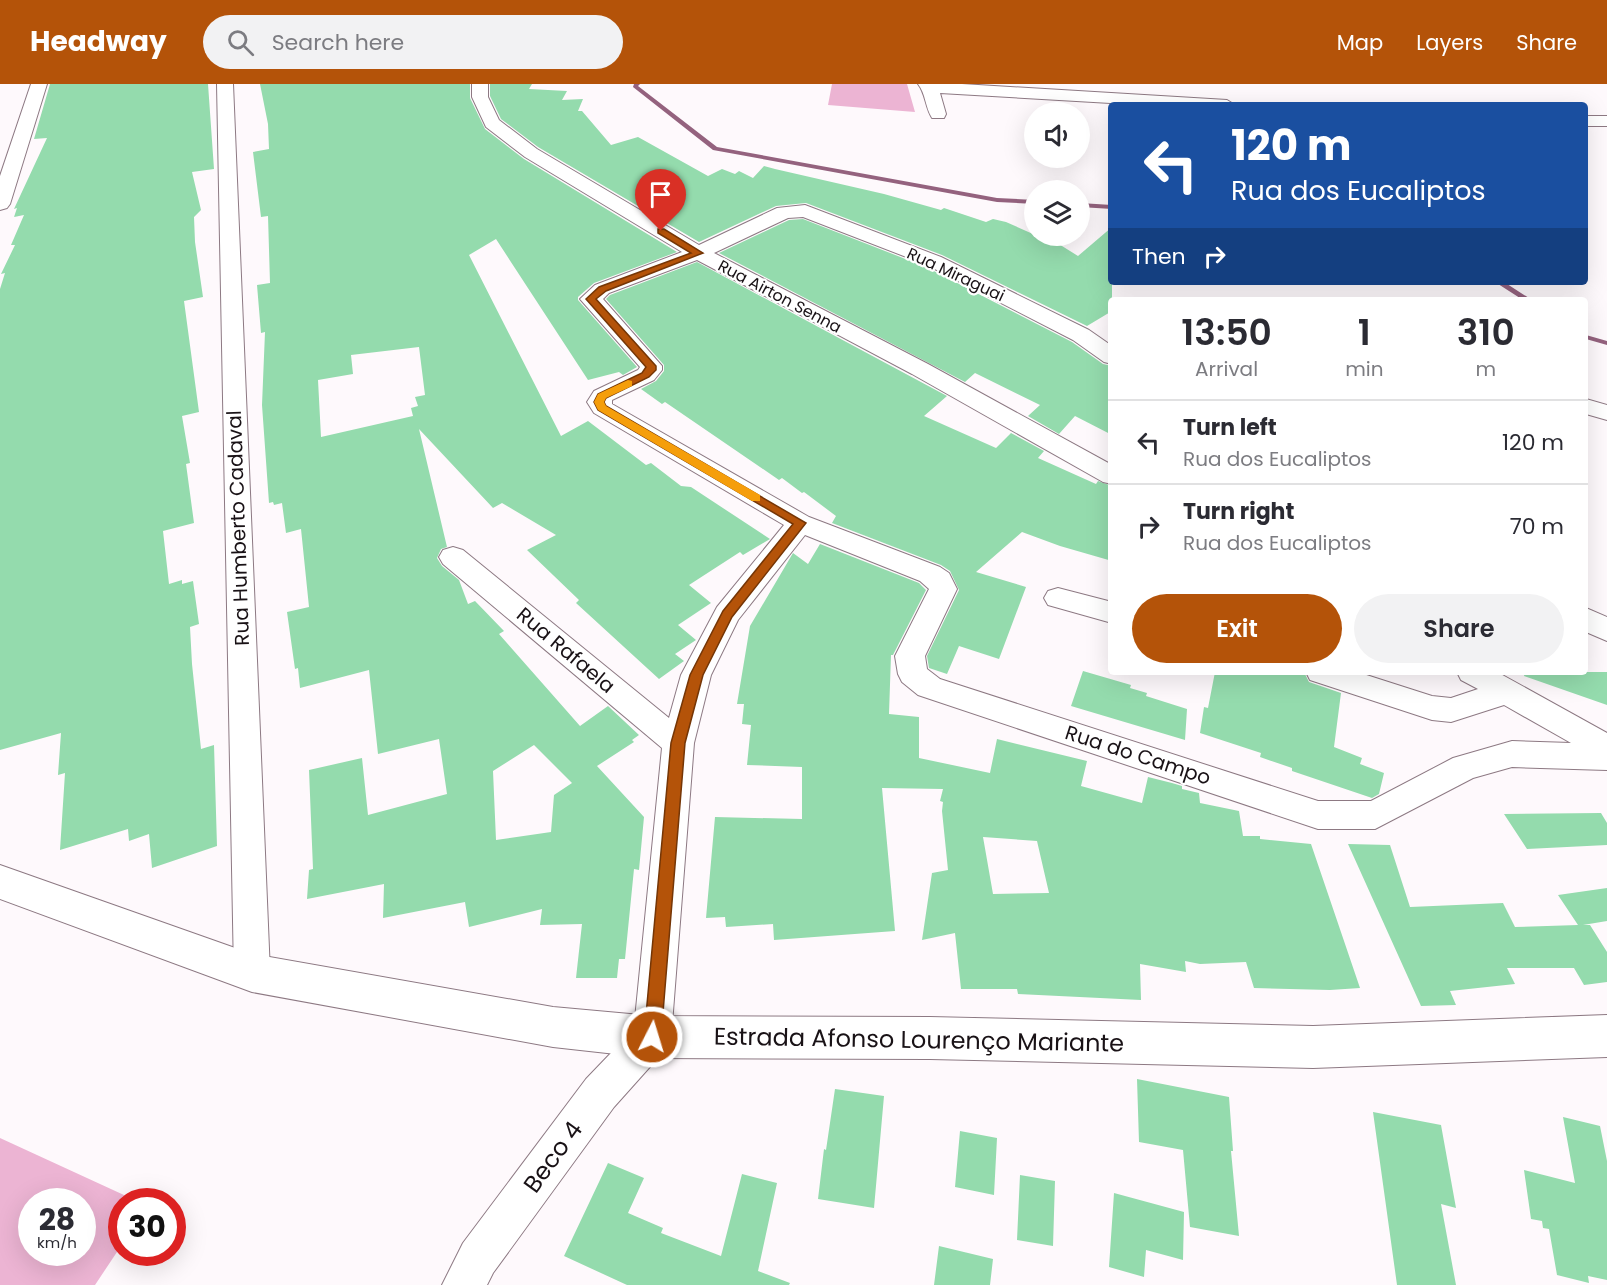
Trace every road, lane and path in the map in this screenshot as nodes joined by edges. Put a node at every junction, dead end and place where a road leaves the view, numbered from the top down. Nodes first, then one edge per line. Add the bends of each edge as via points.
1 (39, 84) edge
2 (225, 84) edge
3 (480, 84) edge
4 (928, 85) edge
5 (1182, 102) edge
6 (938, 114) dead end
7 (1588, 121) edge
8 (1607, 121) edge
9 (0, 204) edge
10 (698, 253) junction
11 (1108, 354) edge
12 (1588, 407) edge
13 (1607, 413) edge
14 (1108, 475) edge
15 (800, 523) junction
16 (453, 557) dead end
17 (1058, 598) dead end
18 (1108, 612) edge
19 (1588, 620) edge
20 (1607, 630) edge
21 (1330, 675) edge
22 (1477, 675) edge
23 (1507, 692) junction
24 (678, 743) junction
25 (1607, 748) edge
26 (1607, 757) edge
27 (0, 882) edge
28 (252, 973) junction
29 (1607, 1036) edge
30 (652, 1037) junction
31 (464, 1285) edge

1 - 9 street
2 - 28 street, Rua Humberto Cadaval
3 - 10 street, Rua Airton Senna via 480,96 492,123 515,141
4 - 5 street
4 - 6 street
7 - 8 street
10 - 11 street, Rua Miraguai via 793,210 805,211 934,261 1081,335
10 - 14 street, Rua Airton Senna via 920,369
10 - 15 street via 602,289 591,299 651,366 646,375 602,396 599,402 602,408
12 - 13 street
15 - 24 street via 727,614 696,675
15 - 26 street, Rua do Campo via 939,580 943,589 910,656 913,674 930,687 1318,815 1375,815 1464,767 1512,754
16 - 24 street, Rua Rafaela
17 - 18 street
19 - 20 street
21 - 23 street via 1432,708 1450,710
22 - 23 street
23 - 25 street
24 - 30 street
27 - 28 main road, Estrada Afonso Lourenço Mariante
28 - 30 main road, Estrada Afonso Lourenço Mariante via 553,1027
29 - 30 main road, Estrada Afonso Lourenço Mariante via 1313,1047 930,1038
30 - 31 street, Beco 4 via 600,1093 478,1258

